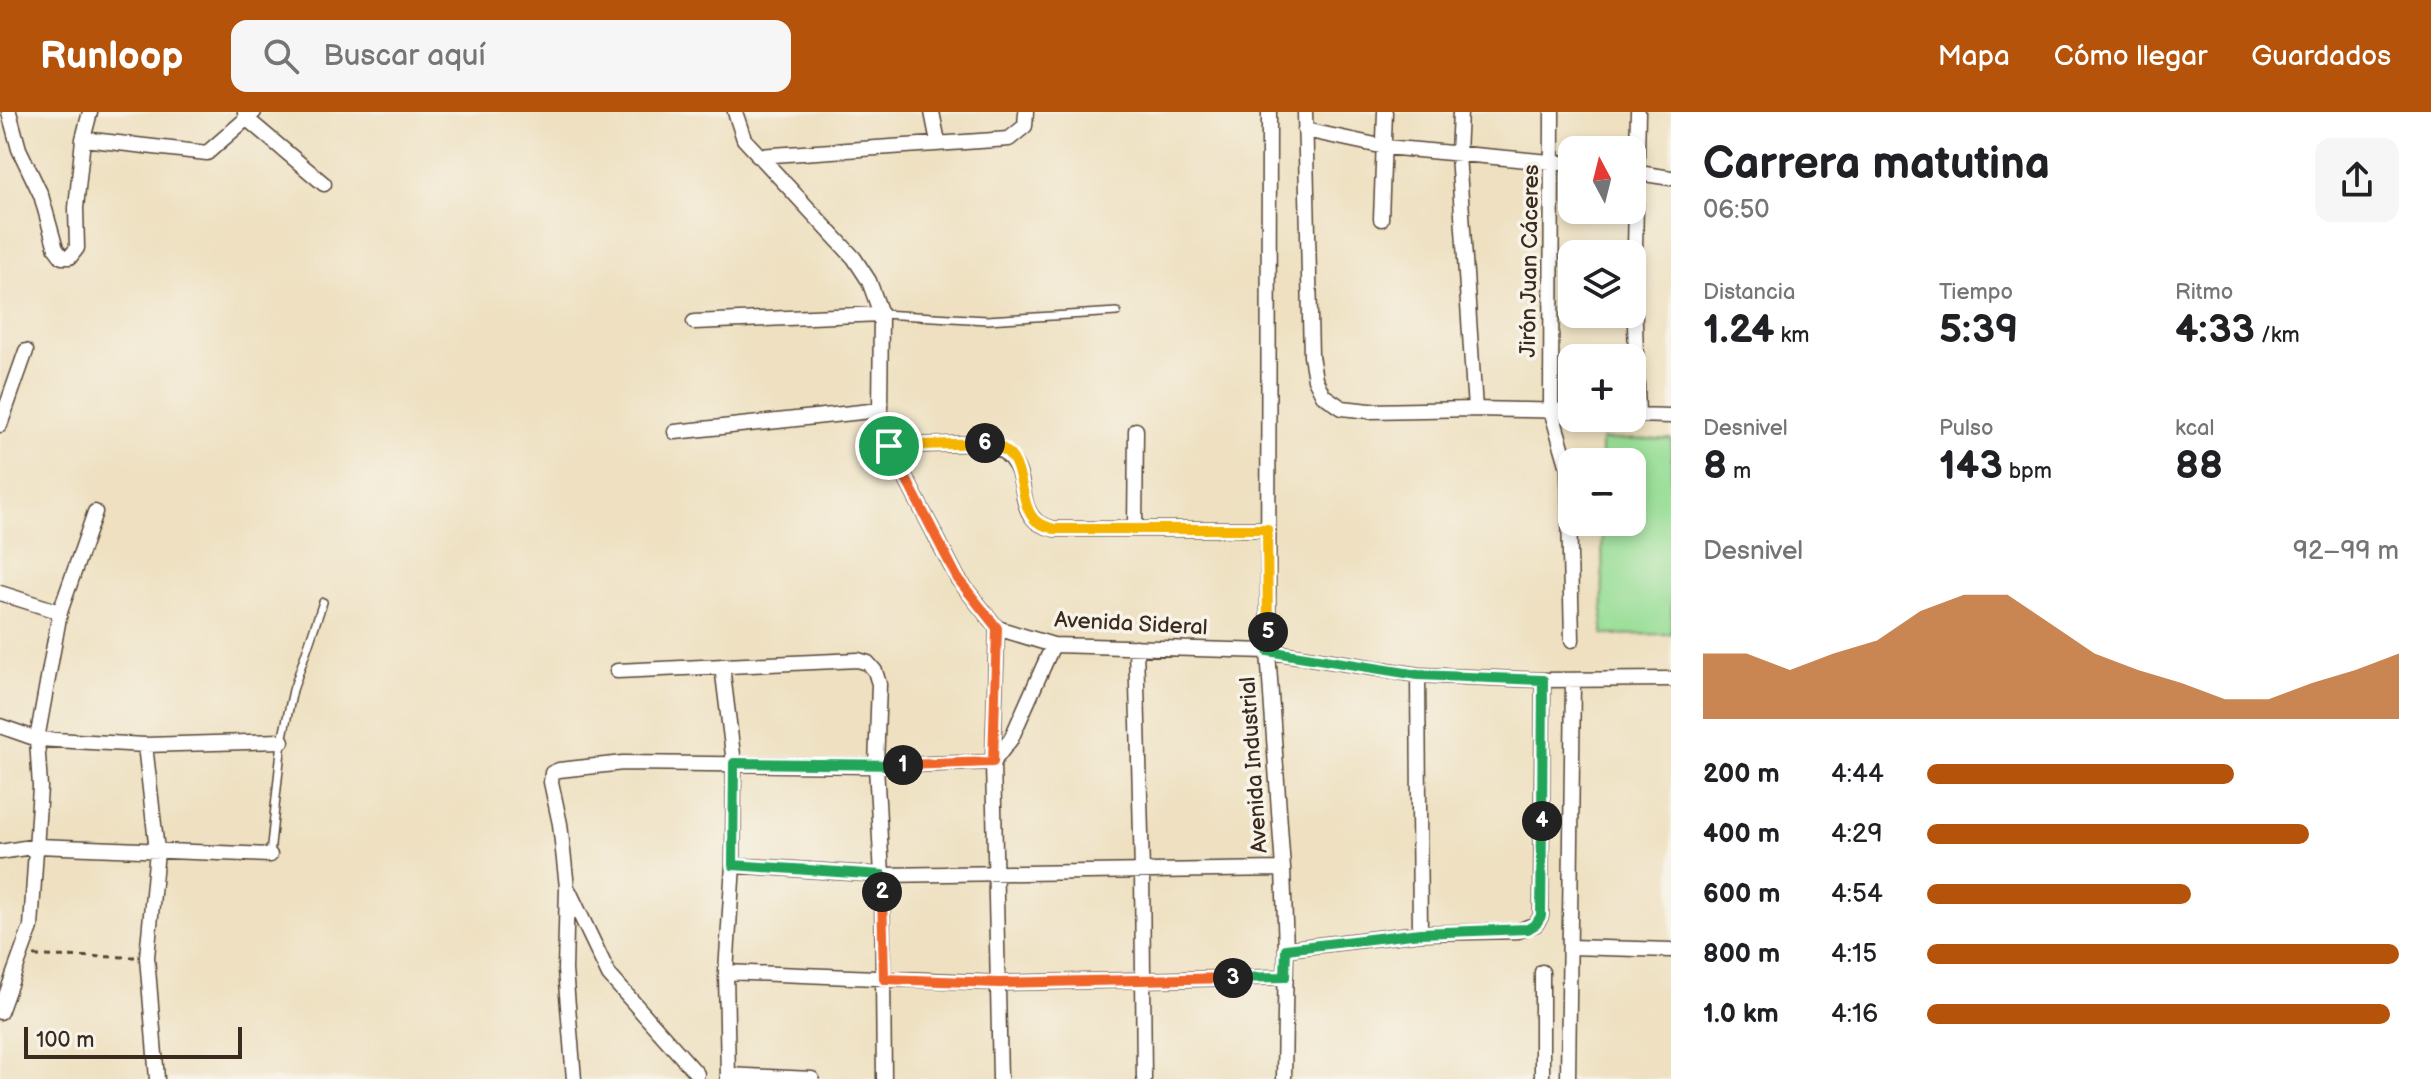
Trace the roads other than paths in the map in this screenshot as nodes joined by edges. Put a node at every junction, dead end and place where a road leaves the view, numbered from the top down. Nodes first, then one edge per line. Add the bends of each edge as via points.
1 (9, 112) edge
2 (90, 112) edge
3 (735, 112) edge
4 (932, 112) edge
5 (1026, 112) edge
6 (1269, 112) edge
7 (1305, 112) edge
8 (1385, 112) edge
9 (1460, 112) edge
10 (1552, 112) edge
11 (1638, 112) edge
12 (248, 114) edge
13 (1305, 130) junction
14 (1636, 136) edge
15 (83, 139) junction
16 (938, 142) junction
17 (1385, 147) junction
18 (1458, 154) junction
19 (758, 156) junction
20 (1553, 162) junction
21 (1558, 163) edge
22 (1646, 174) edge
23 (1671, 178) edge
24 (324, 184) dead end
25 (1381, 219) dead end
26 (1634, 224) edge
27 (1117, 312) dead end
28 (881, 314) junction
29 (694, 322) dead end
30 (1634, 344) edge
31 (26, 351) dead end
32 (1475, 409) junction
33 (880, 410) junction
34 (1551, 410) junction
35 (1558, 410) edge
36 (1646, 415) edge
37 (1671, 416) edge
38 (0, 425) edge
39 (1136, 430) dead end
40 (675, 432) dead end
41 (889, 446) junction
42 (95, 512) dead end
43 (1135, 529) junction
44 (1267, 529) junction
45 (0, 593) edge
46 (323, 602) dead end
47 (60, 612) junction
48 (997, 628) junction
49 (1572, 640) dead end
50 (1053, 645) junction
51 (1136, 647) junction
52 (1268, 651) junction
53 (722, 666) junction
54 (617, 671) dead end
55 (1418, 675) junction
56 (1671, 679) edge
57 (1543, 680) junction
58 (1573, 680) junction
59 (0, 726) edge
60 (37, 739) junction
61 (282, 741) junction
62 (145, 745) junction
63 (993, 762) junction
64 (734, 763) junction
65 (876, 766) junction
66 (37, 846) junction
67 (157, 851) junction
68 (0, 852) edge
69 (270, 855) joint
70 (733, 865) junction
71 (1283, 869) junction
72 (998, 871) junction
73 (1142, 872) junction
74 (882, 875) junction
75 (567, 887) junction
76 (1420, 933) junction
77 (1570, 947) junction
78 (1286, 949) junction
79 (1671, 950) edge
80 (726, 972) junction
81 (1542, 972) dead end
82 (1285, 977) junction
83 (884, 979) junction
84 (1143, 979) junction
85 (999, 983) junction
86 (0, 1012) edge
87 (697, 1074) dead end
88 (728, 1077) edge
89 (157, 1079) edge
90 (574, 1079) edge
91 (812, 1079) edge
92 (884, 1079) edge
93 (1000, 1079) edge
94 (1144, 1079) edge
95 (1284, 1079) edge
96 (1542, 1079) edge
97 (1568, 1079) edge

1 - 15 street via 62,257 70,257 77,248
2 - 15 street
3 - 19 street via 744,139
4 - 16 street
5 - 16 street via 1025,126 1009,139
6 - 44 street, Avenida Industrial
7 - 13 street
8 - 17 street
9 - 18 street
10 - 20 street, Jirón Juan Cáceres
11 - 14 street
12 - 15 street via 207,153
12 - 24 street
13 - 17 street
13 - 32 street via 1311,356 1323,395 1342,408 1370,411
16 - 19 street
17 - 18 street
17 - 25 street
18 - 20 street
18 - 32 street
19 - 28 street via 854,258
20 - 21 street
20 - 34 street, Jirón Juan Cáceres
22 - 23 street
26 - 30 street
27 - 28 lane via 987,320
28 - 29 street
28 - 33 street
31 - 38 street
32 - 34 street
33 - 40 street
33 - 41 street
34 - 35 street
34 - 49 street, Jirón Juan Cáceres via 1568,468
36 - 37 street
39 - 43 street
41 - 43 street via 989,443 1003,449 1016,465 1037,522 1054,529
41 - 48 street via 958,579
42 - 47 street
43 - 44 street
44 - 52 street, Avenida Industrial
45 - 47 street
46 - 61 lane
47 - 60 street
48 - 50 street, Avenida Sideral
48 - 63 street
50 - 51 street, Avenida Sideral
50 - 63 street via 1011,739
51 - 52 street, Avenida Sideral
51 - 73 street
52 - 55 street, Avenida Sideral
52 - 71 street, Avenida Industrial
53 - 54 street
53 - 64 street
53 - 65 street via 868,663 879,684
55 - 57 street, Avenida Sideral
55 - 76 street
56 - 58 street, Avenida Sideral
57 - 58 street, Avenida Sideral
57 - 76 street via 1541,916 1518,931
58 - 77 street
59 - 60 street
60 - 62 street
60 - 66 street
61 - 62 street
61 - 69 lane
62 - 67 street
63 - 65 street
63 - 72 street
64 - 65 street
64 - 70 street
64 - 75 street via 623,763 552,773
65 - 74 street
66 - 67 street
66 - 68 street
66 - 86 street via 31,927
67 - 69 street
67 - 89 street via 147,957
70 - 74 street
70 - 80 street
71 - 73 street
71 - 78 street, Avenida Industrial
72 - 73 street
72 - 74 street
72 - 85 street
73 - 84 street
74 - 83 street
75 - 87 street via 609,975
75 - 90 street via 565,970
76 - 78 street
77 - 79 street
77 - 97 street
78 - 82 street, Avenida Industrial
80 - 83 street
80 - 88 street
81 - 96 street
82 - 84 street
82 - 95 street, Avenida Industrial
83 - 85 street
83 - 92 street
84 - 85 street
84 - 94 street
85 - 93 street
88 - 91 street

